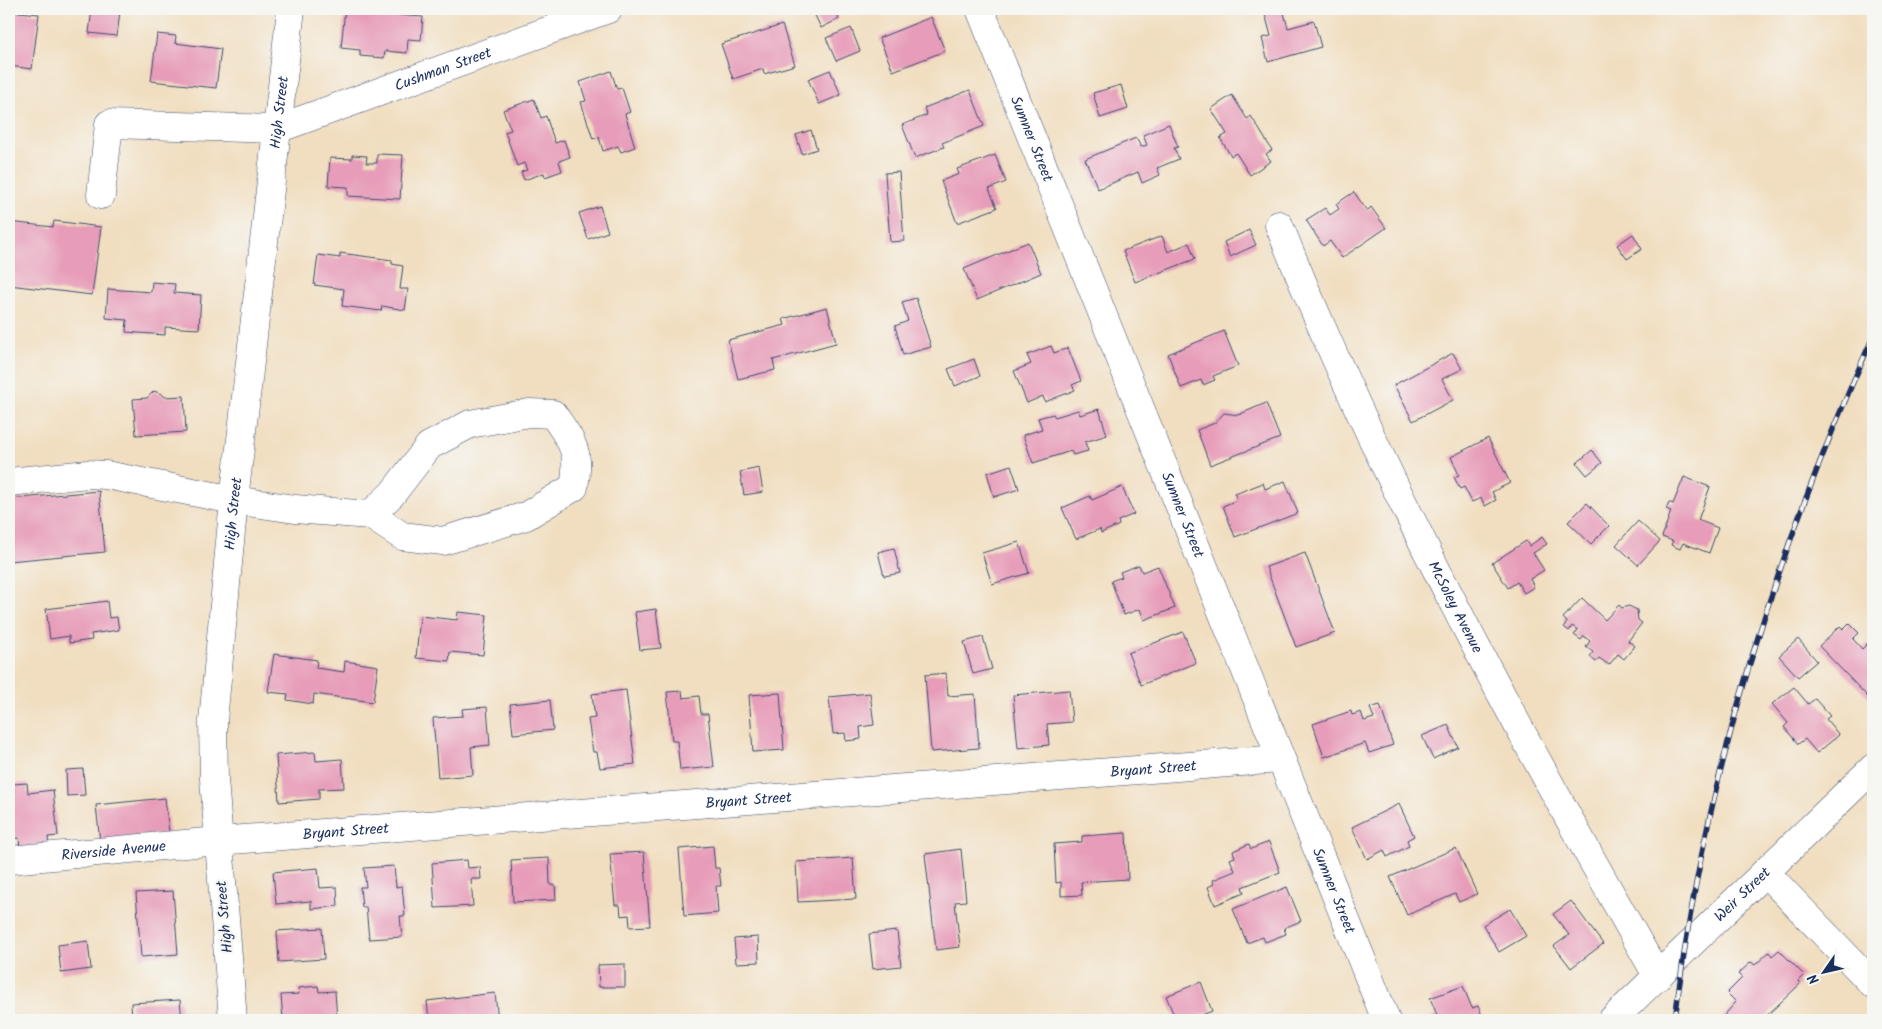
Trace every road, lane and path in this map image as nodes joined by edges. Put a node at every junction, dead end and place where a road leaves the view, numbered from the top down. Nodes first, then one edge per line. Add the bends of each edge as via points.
1 (291, 9) edge
2 (608, 9) edge
3 (980, 9) edge
4 (277, 129) junction
5 (101, 195) dead end
6 (1279, 225) dead end
7 (9, 482) edge
8 (234, 500) junction
9 (370, 515) junction
10 (1280, 759) junction
11 (1873, 768) edge
12 (218, 842) junction
13 (9, 860) edge
14 (1766, 872) junction
15 (1658, 977) junction
16 (1873, 984) edge
17 (233, 1020) edge
18 (1386, 1020) edge
19 (1612, 1020) edge

1 - 4 street, High Street
2 - 4 street, Cushman Street
3 - 10 street, Sumner Street
4 - 5 street via 109,124
4 - 8 street, High Street
6 - 15 street, McSoley Avenue via 1327,342 1435,566 1568,818
7 - 8 street via 106,475
8 - 9 street
8 - 12 street, High Street via 213,721
9 - 9 street via 402,536 443,541 526,516 574,487 578,468 574,443 553,414 529,413 470,424 430,446 392,494
10 - 12 street, Bryant Street
10 - 18 street, Sumner Street
11 - 14 street, Weir Street
12 - 13 street, Riverside Avenue
12 - 17 street, High Street
14 - 15 street, Weir Street
14 - 16 street
15 - 19 street, Weir Street

